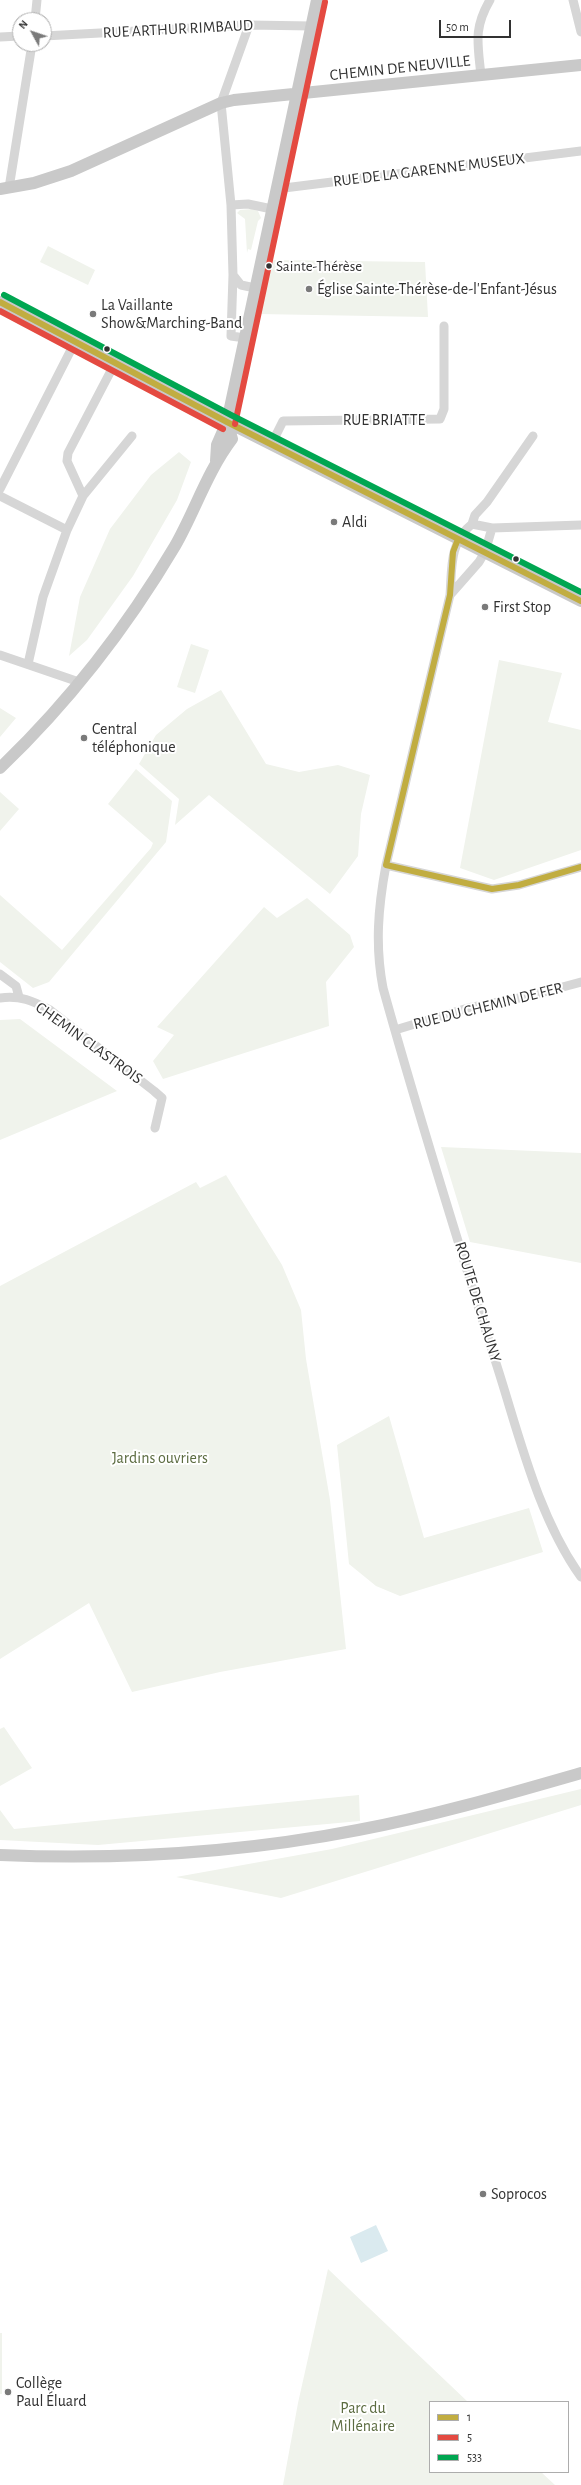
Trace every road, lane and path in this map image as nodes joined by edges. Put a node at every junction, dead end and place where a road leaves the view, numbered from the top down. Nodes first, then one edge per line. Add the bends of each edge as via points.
1 (37, 0) edge
2 (317, 0) edge
3 (490, 0) edge
4 (573, 0) edge
5 (36, 12) edge
6 (249, 25) junction
7 (312, 26) junction
8 (581, 32) edge
9 (12, 36) edge
10 (52, 36) edge
11 (0, 37) edge
12 (30, 52) edge
13 (581, 65) edge
14 (481, 76) junction
15 (297, 94) junction
16 (221, 103) junction
17 (581, 151) edge
18 (4, 188) edge
19 (276, 189) junction
20 (231, 205) junction
21 (272, 208) junction
22 (233, 275) junction
23 (255, 288) junction
24 (0, 302) edge
25 (444, 326) dead end
26 (245, 338) junction
27 (75, 342) junction
28 (115, 363) junction
29 (227, 422) junction
30 (132, 436) dead end
31 (533, 436) dead end
32 (272, 445) junction
33 (0, 489) edge
34 (0, 496) edge
35 (83, 496) junction
36 (472, 524) junction
37 (581, 525) edge
38 (492, 528) junction
39 (67, 530) junction
40 (458, 539) junction
41 (485, 552) junction
42 (450, 595) junction
43 (581, 601) edge
44 (0, 655) edge
45 (28, 664) junction
46 (79, 682) junction
47 (0, 768) edge
48 (386, 866) junction
49 (581, 867) edge
50 (0, 974) edge
51 (581, 982) edge
52 (18, 996) junction
53 (0, 998) edge
54 (395, 1030) junction
55 (155, 1128) dead end
56 (581, 1577) edge
57 (581, 1773) edge
58 (0, 1854) edge
59 (33, 1856) junction
60 (0, 1860) edge

1 - 5 street
2 - 7 main road
3 - 14 street via 477,30
4 - 8 street
6 - 7 street, RUE ARTHUR RIMBAUD
6 - 10 street, RUE ARTHUR RIMBAUD
6 - 16 street
7 - 15 main road
9 - 11 street
12 - 18 street
13 - 14 main road, CHEMIN DE NEUVILLE
14 - 15 main road, CHEMIN DE NEUVILLE
15 - 16 main road, CHEMIN DE NEUVILLE
15 - 19 main road
16 - 18 main road, CHEMIN DE NEUVILLE via 72,172 34,183
16 - 20 street
17 - 19 street, RUE DE LA GARENNE MUSEUX
19 - 21 main road
20 - 21 street via 248,204
20 - 22 street
21 - 23 main road
22 - 23 street via 241,285
22 - 26 street via 231,336
23 - 26 main road
24 - 27 main road
25 - 32 street, RUE BRIATTE via 444,409 440,419 295,420 284,422
26 - 29 main road
27 - 28 main road
27 - 33 street
28 - 29 main road
28 - 35 street via 68,453 67,461
29 - 32 main road
29 - 46 main road via 232,439 216,461 176,545 157,576
30 - 35 street
31 - 36 street via 475,515
32 - 40 main road
34 - 39 street
35 - 39 street
36 - 38 street
36 - 40 street
37 - 38 street
38 - 41 street
39 - 45 street via 43,598
40 - 41 main road
40 - 42 street, ROUTE DE CHAUNY via 453,552
41 - 42 street
41 - 43 main road
42 - 48 street, ROUTE DE CHAUNY
44 - 45 street
45 - 46 street
46 - 47 main road
48 - 49 street via 492,889 519,885
48 - 54 street, ROUTE DE CHAUNY via 380,896 377,937 381,977
50 - 52 street, CHEMIN CLASTROIS via 16,986
51 - 54 street, RUE DU CHEMIN DE FER via 468,1008
52 - 53 street
52 - 55 street, CHEMIN CLASTROIS via 33,1000 50,1010 162,1098
54 - 56 street, ROUTE DE CHAUNY via 532,1473 558,1538
57 - 59 main road via 425,1815 297,1841 177,1854
58 - 59 main road
59 - 60 main road

